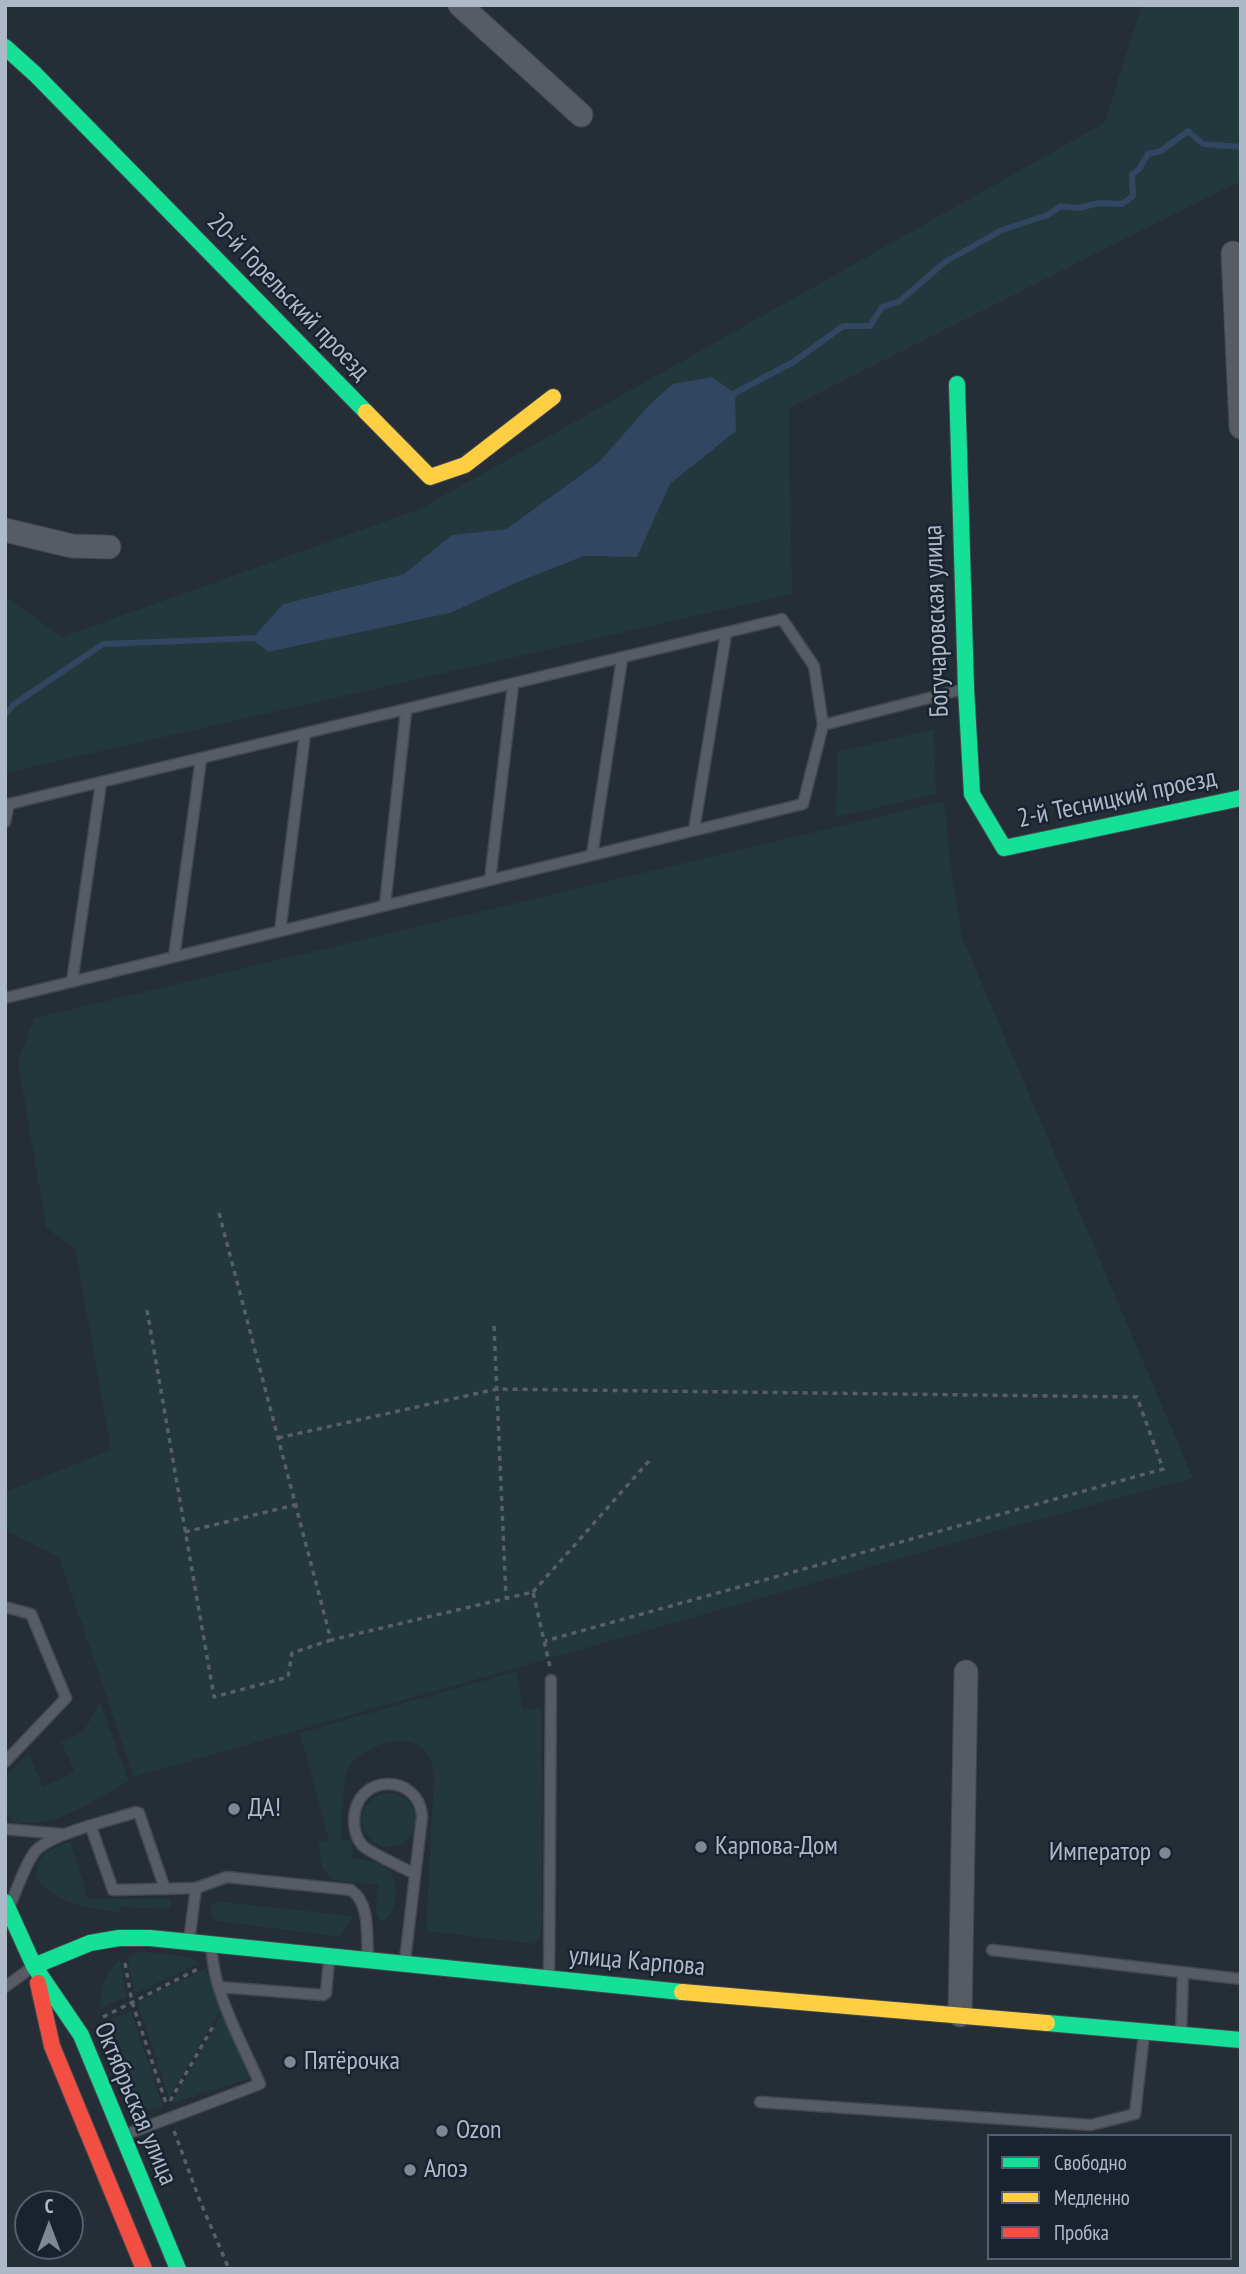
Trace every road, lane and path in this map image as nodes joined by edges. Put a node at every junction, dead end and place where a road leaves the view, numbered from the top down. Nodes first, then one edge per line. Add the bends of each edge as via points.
1 (460, 5) edge
2 (5, 47) edge
3 (581, 115) dead end
4 (1233, 253) dead end
5 (957, 384) dead end
6 (553, 397) dead end
7 (1241, 427) edge
8 (5, 530) edge
9 (109, 547) dead end
10 (726, 634) junction
11 (622, 659) junction
12 (513, 685) junction
13 (966, 688) junction
14 (406, 710) junction
15 (824, 725) junction
16 (305, 734) junction
17 (201, 759) junction
18 (101, 783) junction
19 (1241, 798) edge
20 (5, 822) edge
21 (694, 830) junction
22 (1004, 848) joint
23 (592, 855) junction
24 (490, 880) junction
25 (385, 905) junction
26 (280, 931) junction
27 (174, 957) junction
28 (72, 982) junction
29 (5, 998) edge
30 (219, 1213) dead end
31 (147, 1310) dead end
32 (494, 1325) dead end
33 (497, 1389) junction
34 (278, 1438) junction
35 (649, 1461) dead end
36 (296, 1505) junction
37 (185, 1532) junction
38 (533, 1592) junction
39 (506, 1598) junction
40 (5, 1606) edge
41 (331, 1640) junction
42 (545, 1641) junction
43 (966, 1672) dead end
44 (551, 1680) joint
45 (5, 1762) edge
46 (91, 1827) junction
47 (5, 1829) edge
48 (64, 1835) junction
49 (415, 1874) junction
50 (196, 1888) junction
51 (164, 1889) junction
52 (7, 1905) edge
53 (188, 1941) junction
54 (212, 1944) junction
55 (992, 1950) dead end
56 (329, 1956) junction
57 (368, 1960) junction
58 (212, 1962) junction
59 (405, 1963) junction
60 (34, 1966) junction
61 (1183, 1973) junction
62 (549, 1979) junction
63 (1241, 1979) edge
64 (5, 1987) edge
65 (219, 1987) junction
66 (226, 2004) junction
67 (960, 2015) junction
68 (103, 2017) dead end
69 (1144, 2032) junction
70 (1181, 2035) junction
71 (1241, 2040) edge
72 (760, 2102) dead end
73 (167, 2106) dead end
74 (124, 2136) junction
75 (144, 2269) edge
76 (178, 2269) edge

1 - 3 street
2 - 6 main road, 20-й Горельский проезд via 430,477 465,465
4 - 7 street
5 - 13 main road, Богучаровская улица
8 - 9 street via 72,547
10 - 11 lane
10 - 15 lane via 782,619 814,666
10 - 21 lane
11 - 12 lane
11 - 23 lane
12 - 14 lane
12 - 24 lane
13 - 15 lane
13 - 22 main road, Богучаровская улица via 972,794
14 - 16 lane
14 - 25 lane
15 - 21 lane via 803,804
16 - 17 lane
16 - 26 lane
17 - 18 lane
17 - 27 lane
18 - 20 lane via 9,804
18 - 28 lane
19 - 22 main road, 2-й Тесницкий проезд
21 - 23 lane
23 - 24 lane
24 - 25 lane
25 - 26 lane
26 - 27 lane
27 - 28 lane
28 - 29 lane
30 - 34 path
31 - 37 path
32 - 33 path
33 - 34 path
33 - 39 path
33 - 42 path via 1137,1397 1163,1469
34 - 36 path
35 - 38 path
36 - 37 path
36 - 41 path
37 - 41 path via 214,1698 288,1677 292,1653
38 - 39 path
38 - 42 path
39 - 41 path
40 - 45 lane via 31,1614 66,1698
42 - 44 path
43 - 67 street
44 - 62 lane
46 - 48 lane
46 - 51 lane via 111,1889
46 - 51 lane via 139,1813
47 - 48 lane
48 - 52 lane via 35,1852
49 - 49 lane via 422,1817 418,1798 410,1790 394,1786 365,1791 356,1802 357,1837 367,1849
49 - 59 lane
50 - 51 lane
50 - 53 lane
50 - 57 lane via 227,1877 351,1890 365,1907
52 - 60 main road, Октябрьская улица
53 - 54 main road, улица Карпова
53 - 60 main road, улица Карпова via 119,1938 90,1943
54 - 56 main road, улица Карпова
54 - 58 lane
55 - 61 lane
56 - 57 main road, улица Карпова
56 - 65 lane via 323,1995
57 - 59 main road, улица Карпова
58 - 65 lane
58 - 68 path
59 - 62 main road, улица Карпова
60 - 64 lane
60 - 74 main road, Октябрьская улица via 81,2035
60 - 75 main road, Октябрьская улица via 52,2046
61 - 63 lane
61 - 70 lane
62 - 67 main road, улица Карпова
65 - 66 lane
66 - 73 path
66 - 74 lane via 260,2084
67 - 69 main road, улица Карпова
69 - 70 main road, улица Карпова
69 - 72 lane via 1135,2113 1091,2125
70 - 71 main road, улица Карпова
74 - 76 main road, Октябрьская улица

